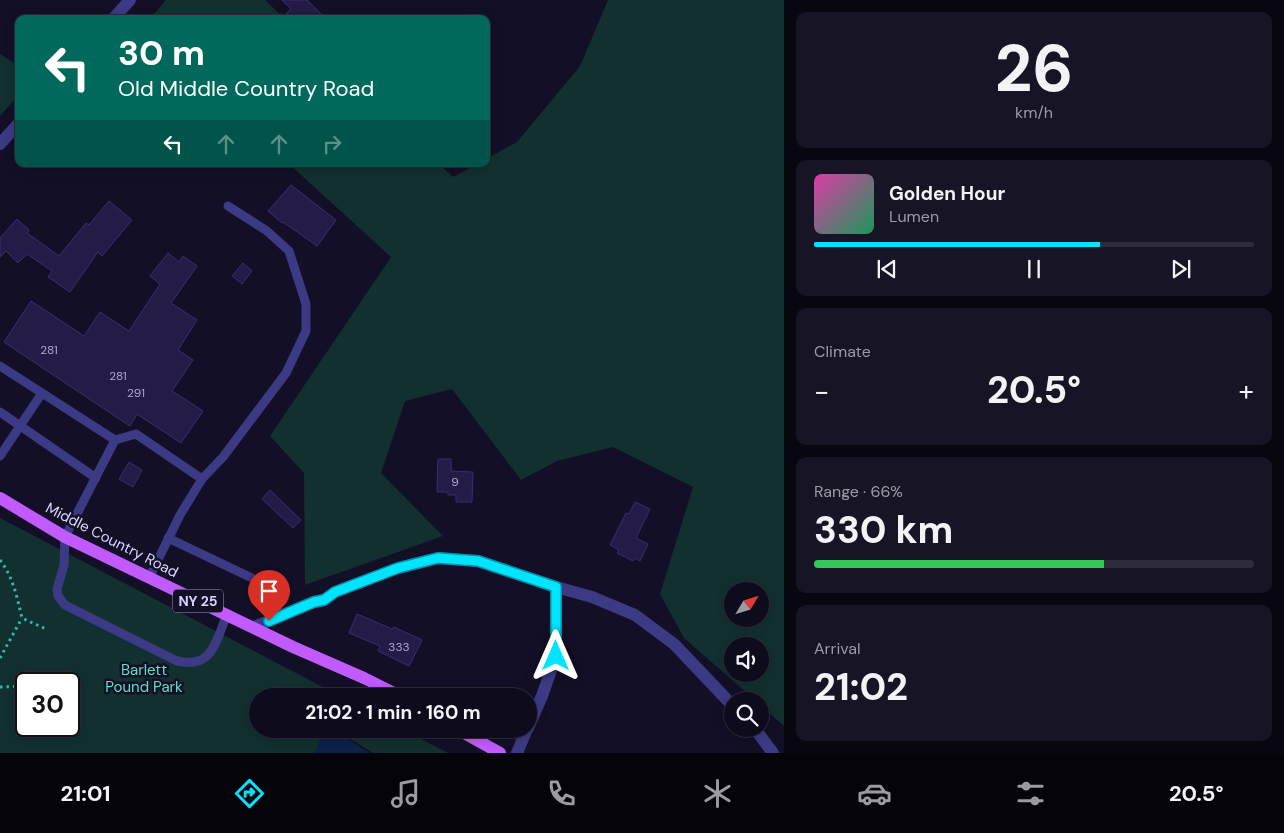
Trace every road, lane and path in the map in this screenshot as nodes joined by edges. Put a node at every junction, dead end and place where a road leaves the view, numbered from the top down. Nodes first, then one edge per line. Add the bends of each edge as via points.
1 (130, 0) edge
2 (117, 15) edge
3 (15, 127) edge
4 (0, 144) edge
5 (228, 206) dead end
6 (0, 366) edge
7 (42, 393) junction
8 (0, 412) edge
9 (20, 425) junction
10 (115, 440) junction
11 (0, 456) edge
12 (96, 478) junction
13 (202, 479) junction
14 (0, 498) edge
15 (65, 537) junction
16 (168, 538) junction
17 (0, 560) edge
18 (149, 578) junction
19 (254, 579) dead end
20 (556, 587) junction
21 (227, 615) junction
22 (22, 618) junction
23 (254, 628) junction
24 (46, 629) dead end
25 (0, 658) edge
26 (15, 686) edge
27 (0, 687) edge
28 (384, 688) edge
29 (724, 697) edge
30 (537, 707) edge
31 (761, 737) edge
32 (473, 738) edge
33 (524, 738) edge
34 (500, 753) edge
35 (518, 753) edge
36 (773, 753) edge

1 - 2 street
3 - 4 street
5 - 13 lane via 267,231 289,252 306,304 306,331 286,373 223,458
6 - 7 lane
7 - 9 lane
7 - 10 lane
8 - 9 lane
9 - 11 lane
9 - 12 lane
10 - 12 lane
10 - 13 lane via 136,434
12 - 15 lane
13 - 16 lane
14 - 15 main road, Middle Country Road / NY 25
15 - 18 main road, Middle Country Road / NY 25
15 - 21 lane via 64,565 57,589 60,601 177,660 195,662 204,659
16 - 18 lane
16 - 19 lane
17 - 22 path via 8,571
18 - 21 main road, Middle Country Road / NY 25
20 - 23 street via 478,561 438,558 398,568
20 - 29 street via 592,597 635,616 674,644
20 - 30 street via 556,656
21 - 23 main road, Middle Country Road / NY 25
22 - 24 path
22 - 25 path
23 - 28 main road, Middle Country Road / NY 25
26 - 27 path
31 - 36 street
32 - 34 main road
33 - 35 street

